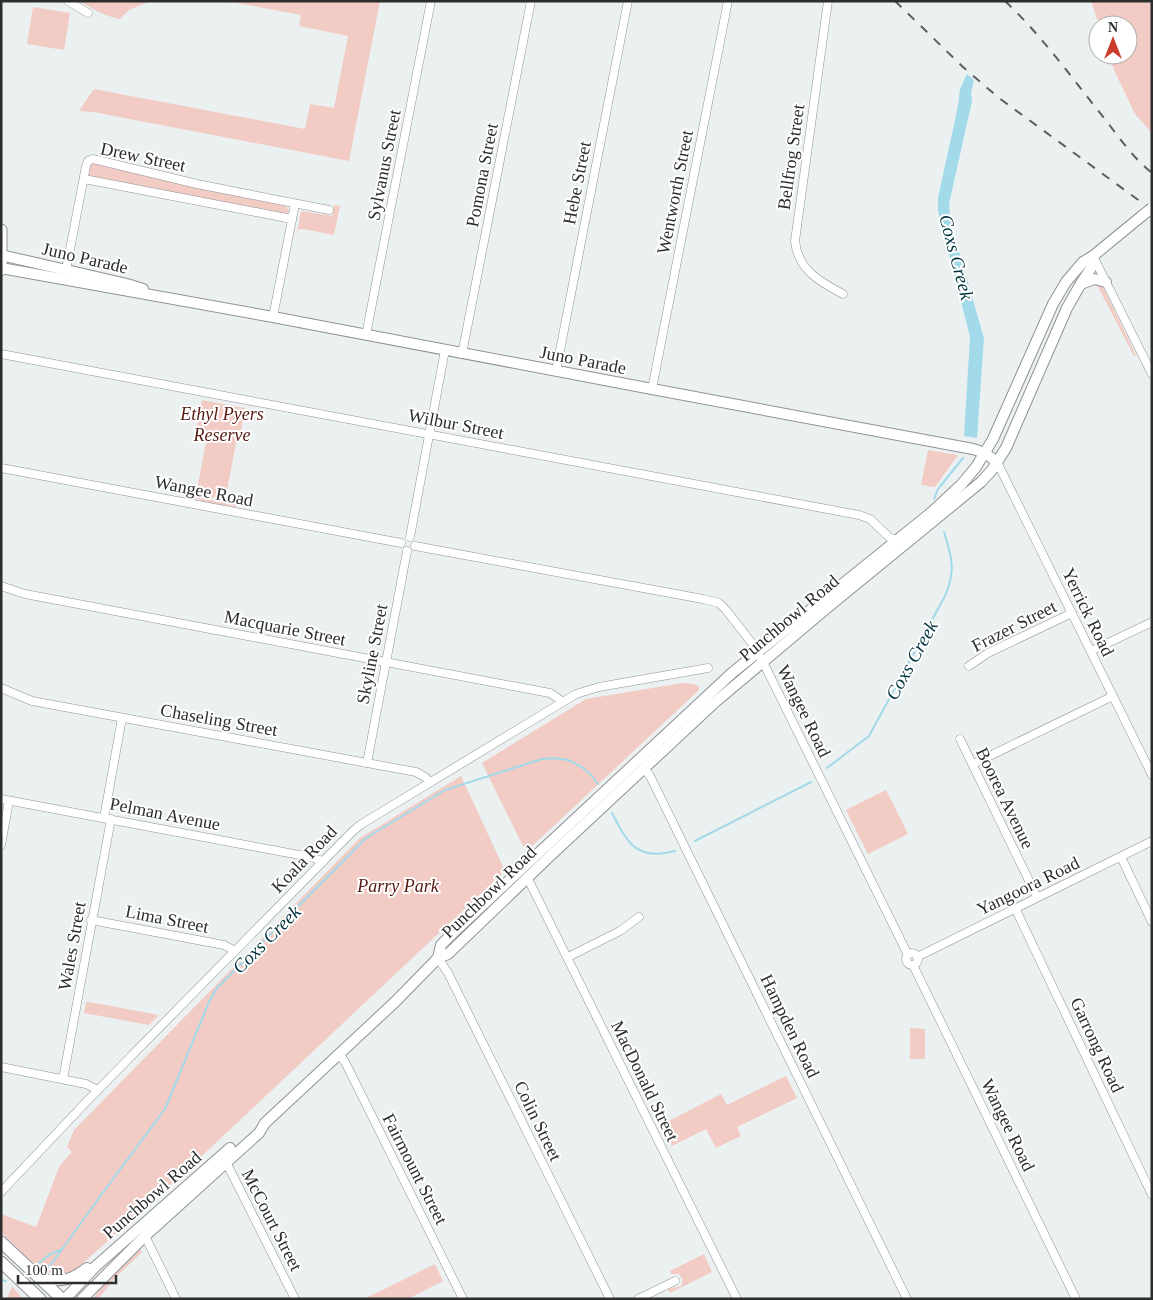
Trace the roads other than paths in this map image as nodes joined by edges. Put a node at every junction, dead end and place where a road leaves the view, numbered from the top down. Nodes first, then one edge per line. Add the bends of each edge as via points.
1 (68, 1) edge
2 (431, 1) edge
3 (531, 1) edge
4 (628, 1) edge
5 (728, 1) edge
6 (828, 1) edge
7 (88, 13) dead end
8 (84, 179) junction
9 (295, 204) junction
10 (1152, 208) edge
11 (329, 210) dead end
12 (292, 219) junction
13 (1, 230) edge
14 (2, 255) edge
15 (1094, 256) junction
16 (1, 269) edge
17 (66, 270) junction
18 (1106, 282) junction
19 (1080, 285) junction
20 (843, 294) dead end
21 (160, 296) junction
22 (273, 317) junction
23 (366, 335) junction
24 (445, 350) junction
25 (1, 354) edge
26 (462, 354) junction
27 (556, 371) junction
28 (1151, 372) edge
29 (652, 390) junction
30 (429, 434) junction
31 (985, 453) junction
32 (997, 462) junction
33 (1, 468) edge
34 (410, 537) junction
35 (898, 540) junction
36 (401, 543) junction
37 (415, 546) junction
38 (407, 551) junction
39 (1, 586) edge
40 (1072, 613) junction
41 (1152, 622) edge
42 (757, 652) junction
43 (1091, 652) junction
44 (763, 662) junction
45 (386, 663) junction
46 (969, 666) dead end
47 (708, 668) dead end
48 (1, 688) edge
49 (1113, 696) junction
50 (562, 701) junction
51 (122, 718) junction
52 (960, 739) dead end
53 (366, 763) junction
54 (973, 764) junction
55 (644, 768) junction
56 (1152, 775) edge
57 (430, 782) junction
58 (5, 800) edge
59 (107, 819) junction
60 (1152, 841) edge
61 (1, 845) edge
62 (1121, 857) junction
63 (323, 861) junction
64 (527, 877) junction
65 (1037, 897) junction
66 (1016, 908) junction
67 (639, 917) dead end
68 (92, 920) junction
69 (1152, 922) edge
70 (235, 951) junction
71 (908, 955) junction
72 (568, 956) junction
73 (917, 957) junction
74 (438, 958) junction
75 (913, 965) junction
76 (339, 1054) junction
77 (1, 1067) edge
78 (63, 1079) junction
79 (98, 1090) junction
80 (224, 1158) junction
81 (1, 1192) edge
82 (1152, 1195) edge
83 (145, 1236) junction
84 (1, 1242) edge
85 (1, 1262) edge
86 (96, 1266) junction
87 (104, 1275) junction
88 (41, 1278) junction
89 (675, 1281) dead end
90 (38, 1298) edge
91 (63, 1299) edge
92 (82, 1299) edge
93 (90, 1299) edge
94 (176, 1299) edge
95 (295, 1299) edge
96 (463, 1299) edge
97 (610, 1299) edge
98 (638, 1299) edge
99 (736, 1299) edge
100 (907, 1299) edge
101 (1076, 1299) edge

1 - 7 street
2 - 23 street, Sylvanus Street
3 - 26 street, Pomona Street
4 - 27 street, Hebe Street
5 - 29 street, Wentworth Street
6 - 20 street, Bellfrog Street via 795,241 806,270
8 - 9 street, Drew Street via 86,163 96,159
8 - 12 street, Drew Street
8 - 17 street
9 - 11 street, Drew Street
9 - 12 street
10 - 15 main road, Punchbowl Road, bridge
12 - 22 street
13 - 14 highway
14 - 16 highway
14 - 17 main road, Juno Parade
15 - 18 street
15 - 19 main road, Punchbowl Road via 1091,268
15 - 31 main road, Punchbowl Road via 1078,267 1058,296
16 - 21 main road, Juno Parade
17 - 21 main road, Juno Parade via 127,284
18 - 19 main road via 1094,279
18 - 28 street
19 - 32 main road, Punchbowl Road
21 - 22 main road, Juno Parade
22 - 23 main road, Juno Parade
23 - 24 main road, Juno Parade
24 - 26 main road, Juno Parade
24 - 30 street
25 - 30 street, Wilbur Street
26 - 27 main road, Juno Parade
27 - 29 main road, Juno Parade
29 - 31 main road, Juno Parade
30 - 34 street
30 - 35 street, Wilbur Street via 859,516 870,519 890,538
31 - 32 main road, Juno Parade
31 - 35 main road, Punchbowl Road via 952,495
32 - 40 street, Yerrick Road
32 - 44 main road, Punchbowl Road via 975,488
33 - 36 street, Wangee Road
34 - 36 street via 405,537
34 - 37 street via 414,539
35 - 42 main road, Punchbowl Road
36 - 38 street
37 - 38 street
37 - 42 street, Wangee Road via 716,602 726,610
38 - 45 street, Skyline Street
39 - 45 street, Macquarie Street via 25,594
40 - 43 street, Yerrick Road
40 - 46 street, Frazer Street via 988,653
41 - 43 street
42 - 44 street, Wangee Road
42 - 74 main road, Punchbowl Road via 694,706 457,929 441,945
43 - 49 street, Yerrick Road
44 - 55 main road, Punchbowl Road
44 - 71 street, Wangee Road
45 - 50 street, Macquarie Street via 550,694
45 - 53 street, Skyline Street
47 - 50 street, Koala Road via 599,686
48 - 51 street, Chaseling Street via 32,700
49 - 54 street
49 - 56 street, Yerrick Road
50 - 57 street, Koala Road
51 - 53 street, Chaseling Street
51 - 59 street, Wales Street
52 - 54 street, Boorea Avenue
53 - 57 street, Chaseling Street via 416,772
54 - 65 street, Boorea Avenue
55 - 64 main road, Punchbowl Road
55 - 100 street, Hampden Road
57 - 63 street, Koala Road via 360,825
58 - 59 street, Pelman Avenue
58 - 61 street
59 - 63 street, Pelman Avenue
59 - 68 street, Wales Street
60 - 62 street, Yangoora Road
62 - 65 street, Yangoora Road
62 - 69 street
63 - 70 street, Koala Road
64 - 72 street, MacDonald Street
64 - 74 main road, Punchbowl Road via 448,954
65 - 66 street, Yangoora Road
66 - 73 street, Yangoora Road
66 - 82 street, Garrong Road
67 - 72 street via 620,931
68 - 70 street, Lima Street via 224,945
68 - 78 street, Wales Street
70 - 79 street, Koala Road
71 - 73 street
71 - 75 street via 906,962
72 - 99 street, MacDonald Street
73 - 75 street
74 - 76 main road, Punchbowl Road
74 - 97 street, Colin Street
75 - 101 street, Wangee Road
76 - 80 main road, Punchbowl Road
76 - 96 street, Fairmount Street
77 - 78 street
78 - 79 street
79 - 81 street, Koala Road
80 - 83 main road, Punchbowl Road
80 - 86 main road, Punchbowl Road
80 - 95 street, McCourt Street
83 - 87 main road, Punchbowl Road
83 - 94 street
84 - 88 highway
85 - 90 highway
86 - 88 main road via 66,1280
86 - 91 main road, Punchbowl Road
87 - 92 main road, Punchbowl Road
87 - 93 main road
88 - 91 highway
89 - 98 street

